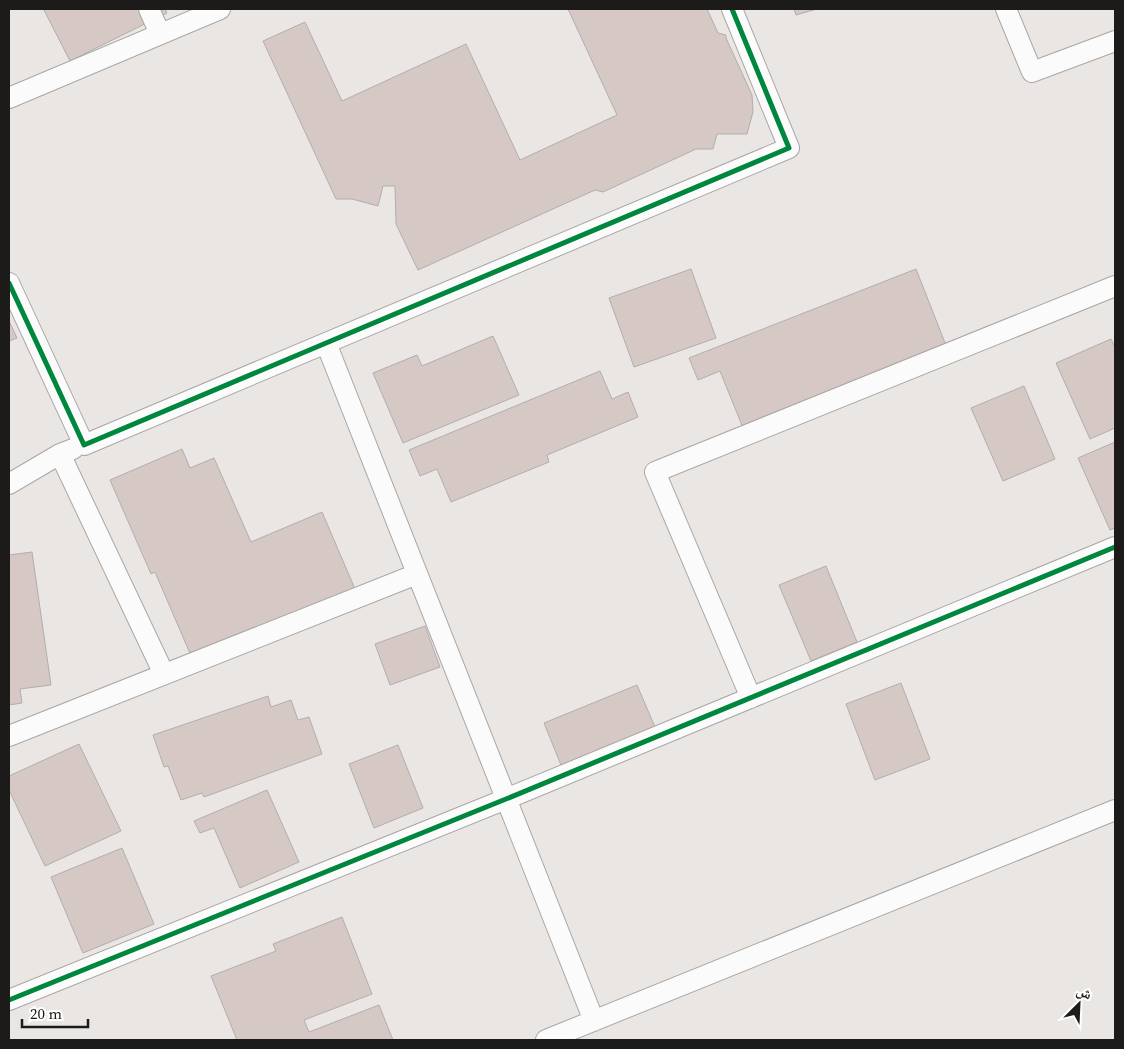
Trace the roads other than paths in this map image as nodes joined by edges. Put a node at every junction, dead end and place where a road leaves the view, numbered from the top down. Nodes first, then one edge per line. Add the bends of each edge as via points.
1 (149, 9) edge
2 (220, 9) edge
3 (732, 9) edge
4 (1006, 9) edge
5 (160, 34) junction
6 (1115, 40) edge
7 (9, 98) edge
8 (9, 283) edge
9 (1115, 286) edge
10 (326, 343) junction
11 (84, 445) junction
12 (60, 454) junction
13 (9, 484) edge
14 (1115, 547) edge
15 (417, 574) junction
16 (164, 674) junction
17 (751, 698) junction
18 (9, 736) edge
19 (506, 799) junction
20 (1115, 810) edge
21 (9, 1000) edge
22 (594, 1021) junction
23 (546, 1040) edge

1 - 5 street
2 - 5 street
3 - 10 street via 789,148
4 - 6 street via 1032,72
5 - 7 street
8 - 11 street
9 - 17 street via 655,472
10 - 11 street
10 - 15 street
11 - 12 street
12 - 13 street
12 - 16 street
14 - 17 street
15 - 16 street
15 - 19 street
16 - 18 street
17 - 19 street
19 - 21 street
19 - 22 street
20 - 22 street
22 - 23 street

